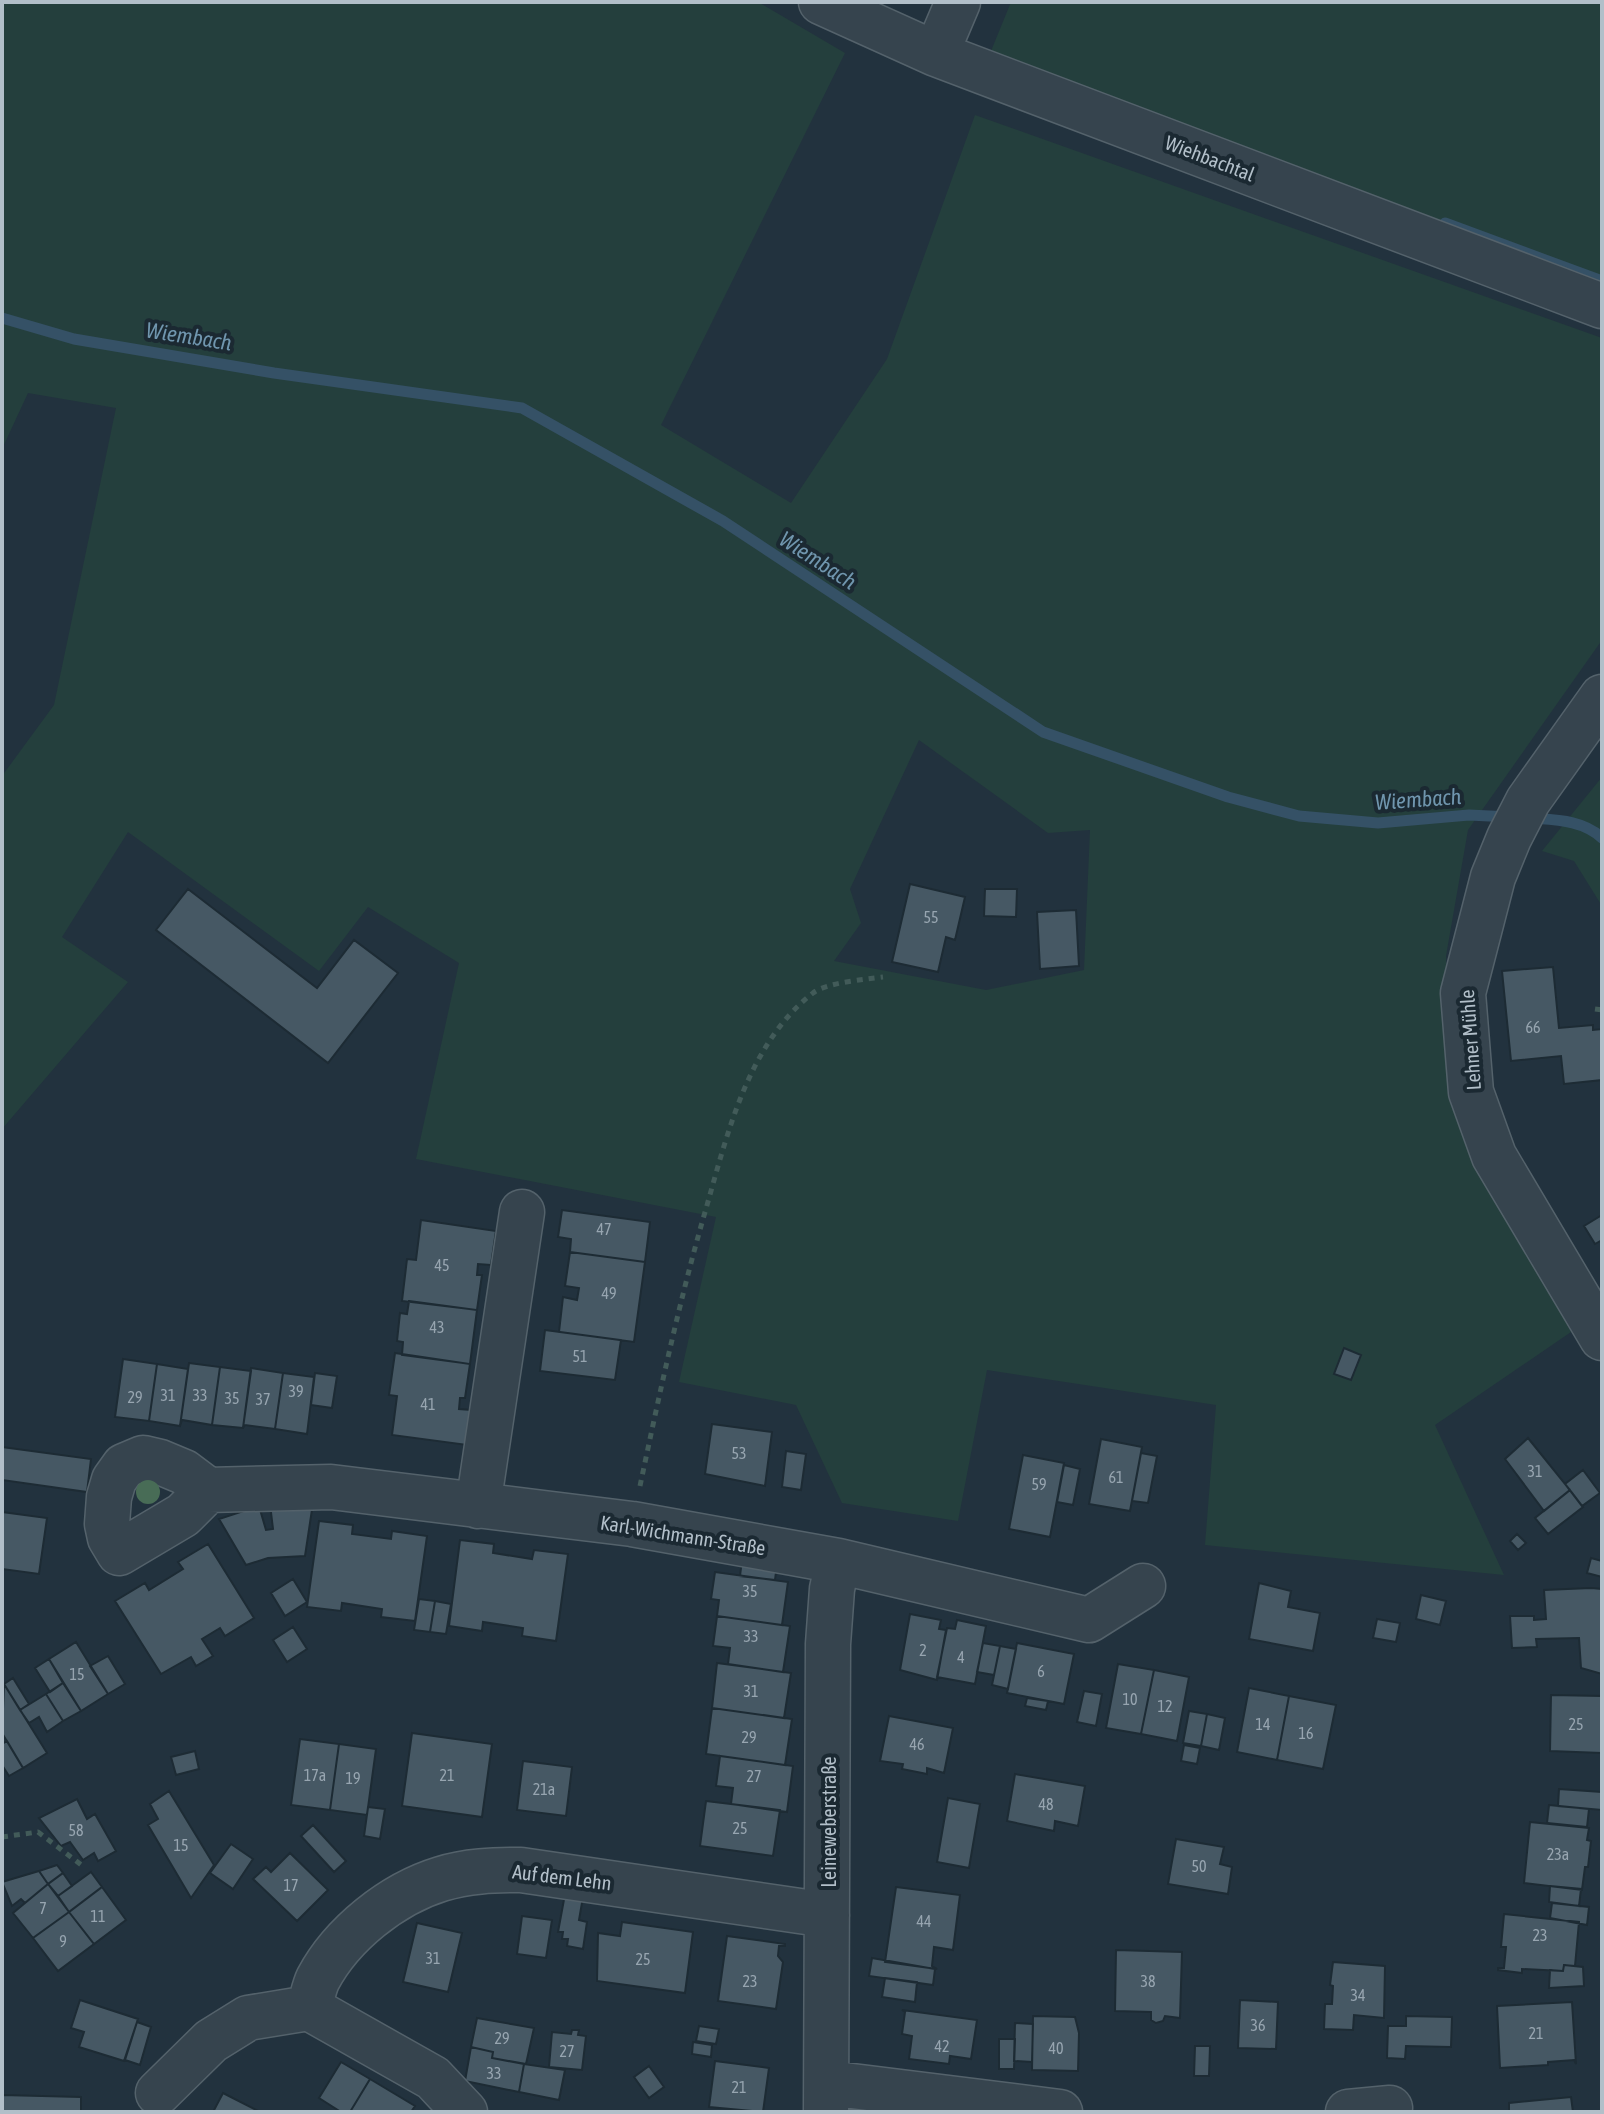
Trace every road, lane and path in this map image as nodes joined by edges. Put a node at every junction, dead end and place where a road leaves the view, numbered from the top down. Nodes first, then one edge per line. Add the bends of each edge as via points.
1 (821, 2) edge
2 (958, 2) edge
3 (936, 54) junction
4 (1602, 306) edge
5 (1602, 697) edge
6 (883, 977) dead end
7 (522, 1212) dead end
8 (1602, 1338) edge
9 (208, 1490) dead end
10 (478, 1506) junction
11 (632, 1524) junction
12 (838, 1561) junction
13 (1143, 1586) dead end
14 (2, 1837) edge
15 (84, 1867) dead end
16 (827, 1915) junction
17 (309, 2008) junction
18 (158, 2093) dead end
19 (827, 2097) edge
20 (1390, 2108) dead end
21 (465, 2112) edge
22 (1060, 2112) edge
23 (1348, 2112) edge

1 - 3 street, Wiehbachtal
2 - 3 street
3 - 4 street, Wiehbachtal
5 - 8 street, Lehner Mühle via 1519,820 1493,877 1463,993 1471,1092 1494,1156
6 - 11 path via 815,990 776,1031 748,1081 676,1315
7 - 10 street
9 - 10 street, Karl-Wichmann-Straße via 331,1487
10 - 11 street, Karl-Wichmann-Straße
11 - 12 street, Karl-Wichmann-Straße
12 - 13 street, Karl-Wichmann-Straße via 1089,1620
12 - 16 street, Leineweberstraße via 828,1644
14 - 15 path via 38,1832
16 - 17 street, Auf dem Lehn via 521,1870 482,1870 439,1879 395,1900 346,1939 317,1980
16 - 19 street, Leineweberstraße
17 - 18 street via 248,2018 211,2041
17 - 21 street via 433,2078
19 - 22 street, Leineweberstraße
20 - 23 street

